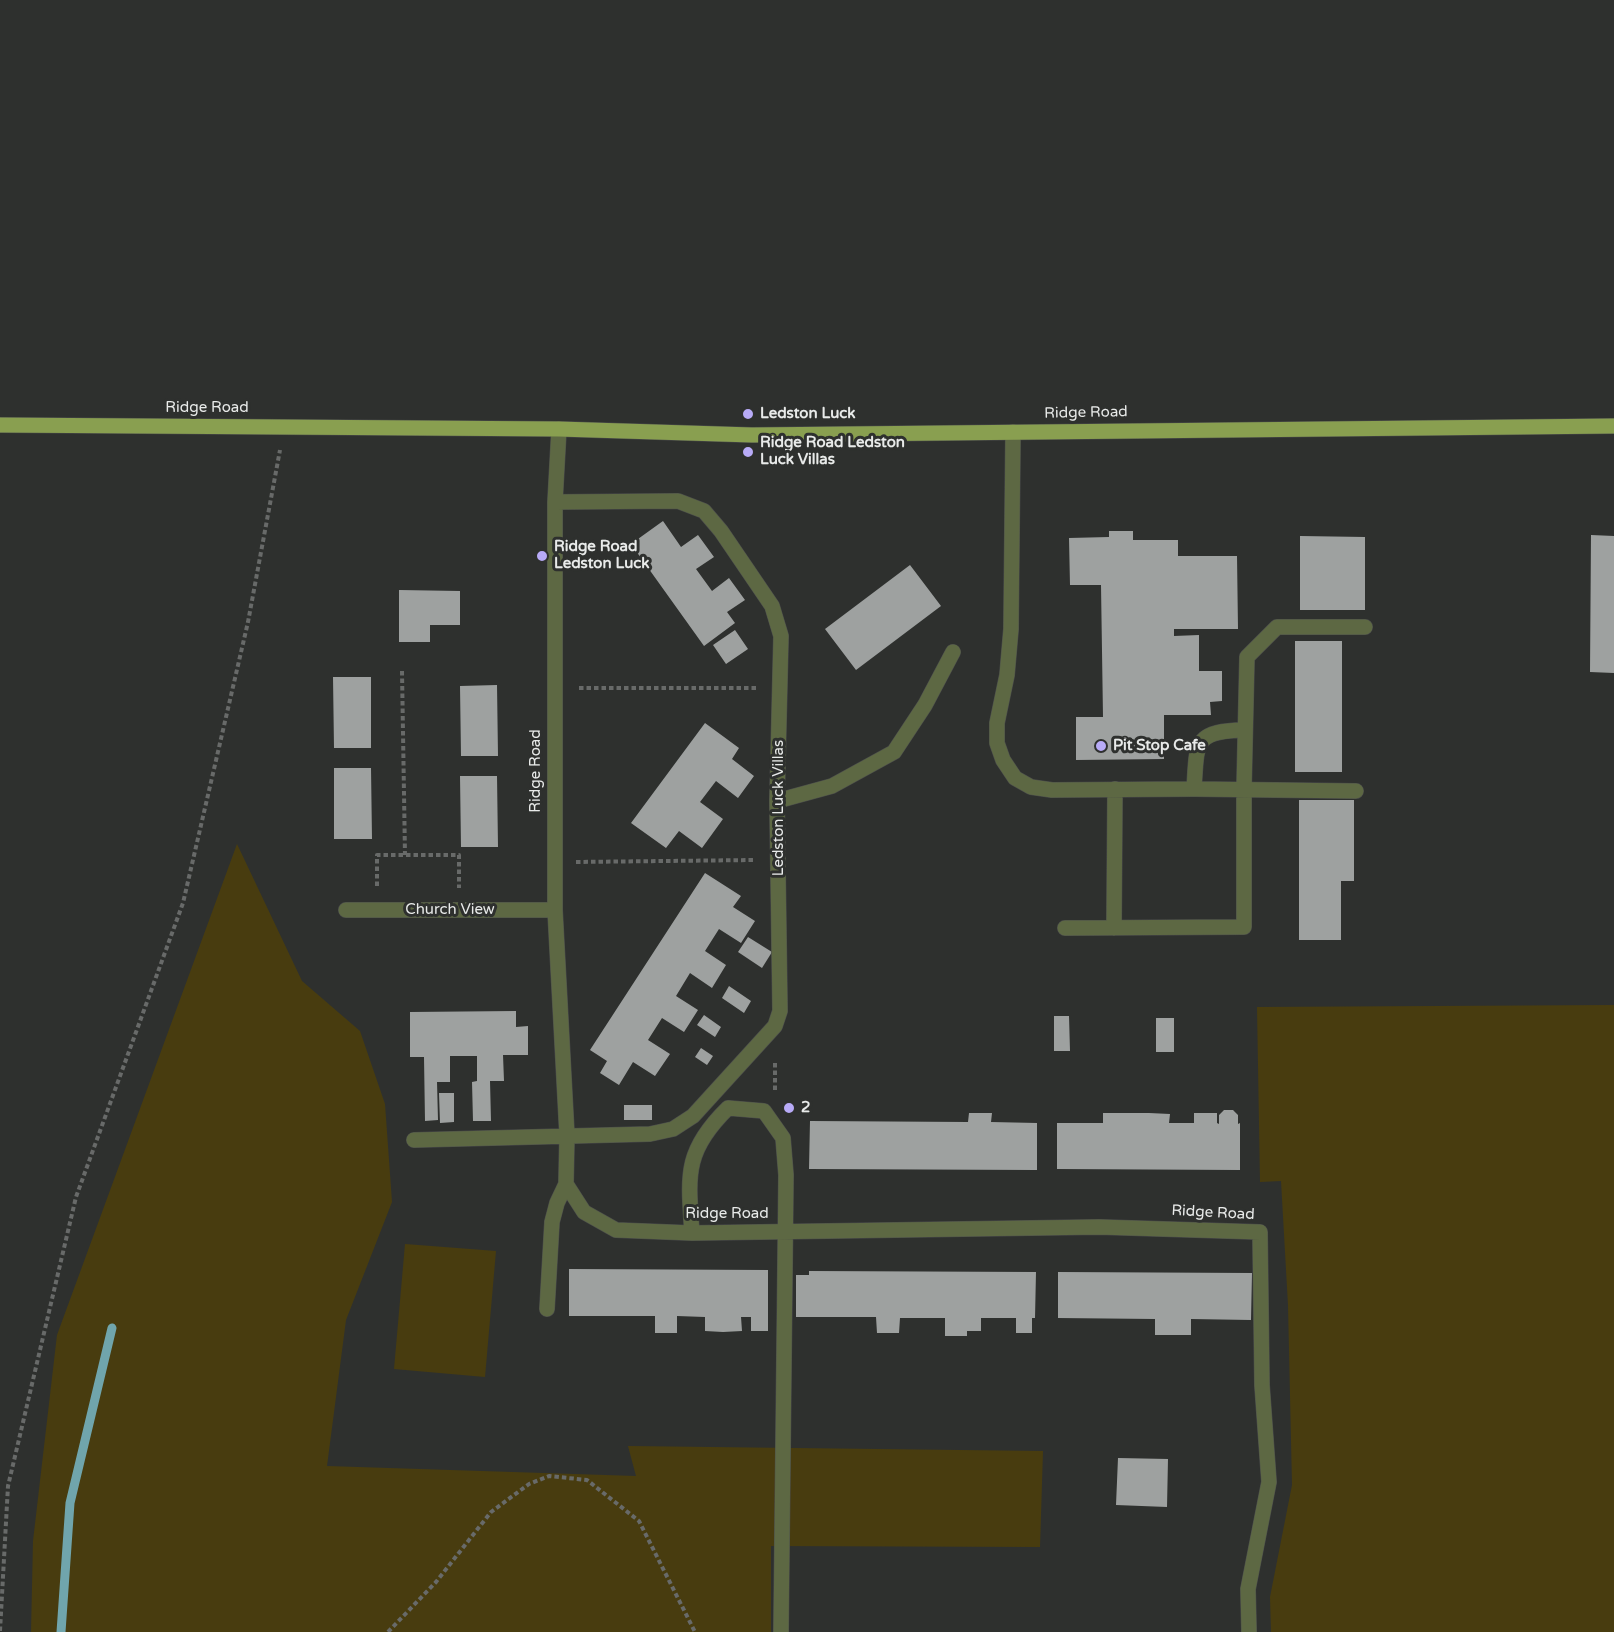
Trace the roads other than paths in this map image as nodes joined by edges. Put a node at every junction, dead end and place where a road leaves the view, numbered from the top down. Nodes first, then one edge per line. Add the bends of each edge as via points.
1 (0, 425) edge
2 (1614, 426) edge
3 (559, 429) junction
4 (1014, 432) junction
5 (555, 502) junction
6 (1365, 627) dead end
7 (953, 652) dead end
8 (1244, 730) junction
9 (1115, 789) junction
10 (1194, 789) junction
11 (1244, 789) junction
12 (1356, 791) dead end
13 (777, 801) junction
14 (346, 910) dead end
15 (555, 910) junction
16 (1065, 928) dead end
17 (1114, 928) junction
18 (567, 1135) junction
19 (414, 1140) dead end
20 (566, 1184) junction
21 (786, 1232) junction
22 (692, 1233) junction
23 (547, 1309) dead end
24 (781, 1632) edge
25 (1249, 1632) edge

1 - 3 main road, Ridge Road
2 - 4 main road, Ridge Road
3 - 4 main road, Ridge Road via 752,435
3 - 5 street, Ridge Road
4 - 9 street via 1011,629 997,743 1016,778 1031,787
5 - 13 street, Ledston Luck Villas via 678,501 704,511 721,531 772,606 781,636
5 - 15 street, Ridge Road
6 - 8 street via 1277,627 1247,657
7 - 13 street via 894,752 832,786
8 - 10 street via 1219,730 1206,736 1196,753
8 - 11 street
9 - 10 street
9 - 17 street
10 - 11 street
11 - 12 street
11 - 17 street via 1244,927
13 - 18 street, Ledston Luck Villas via 780,1011 776,1026 693,1116 673,1129 650,1134
14 - 15 street, Church View
15 - 18 street, Ridge Road
16 - 17 street
18 - 19 street
18 - 20 street, Ridge Road
20 - 22 street, Ridge Road via 585,1212 616,1230
20 - 23 street via 552,1222
21 - 22 street, Ridge Road
21 - 22 street via 783,1138 764,1111 728,1108 710,1126 695,1151 689,1188
21 - 24 street
21 - 25 street, Ridge Road via 1098,1227 1260,1232 1262,1384 1269,1482 1248,1589

